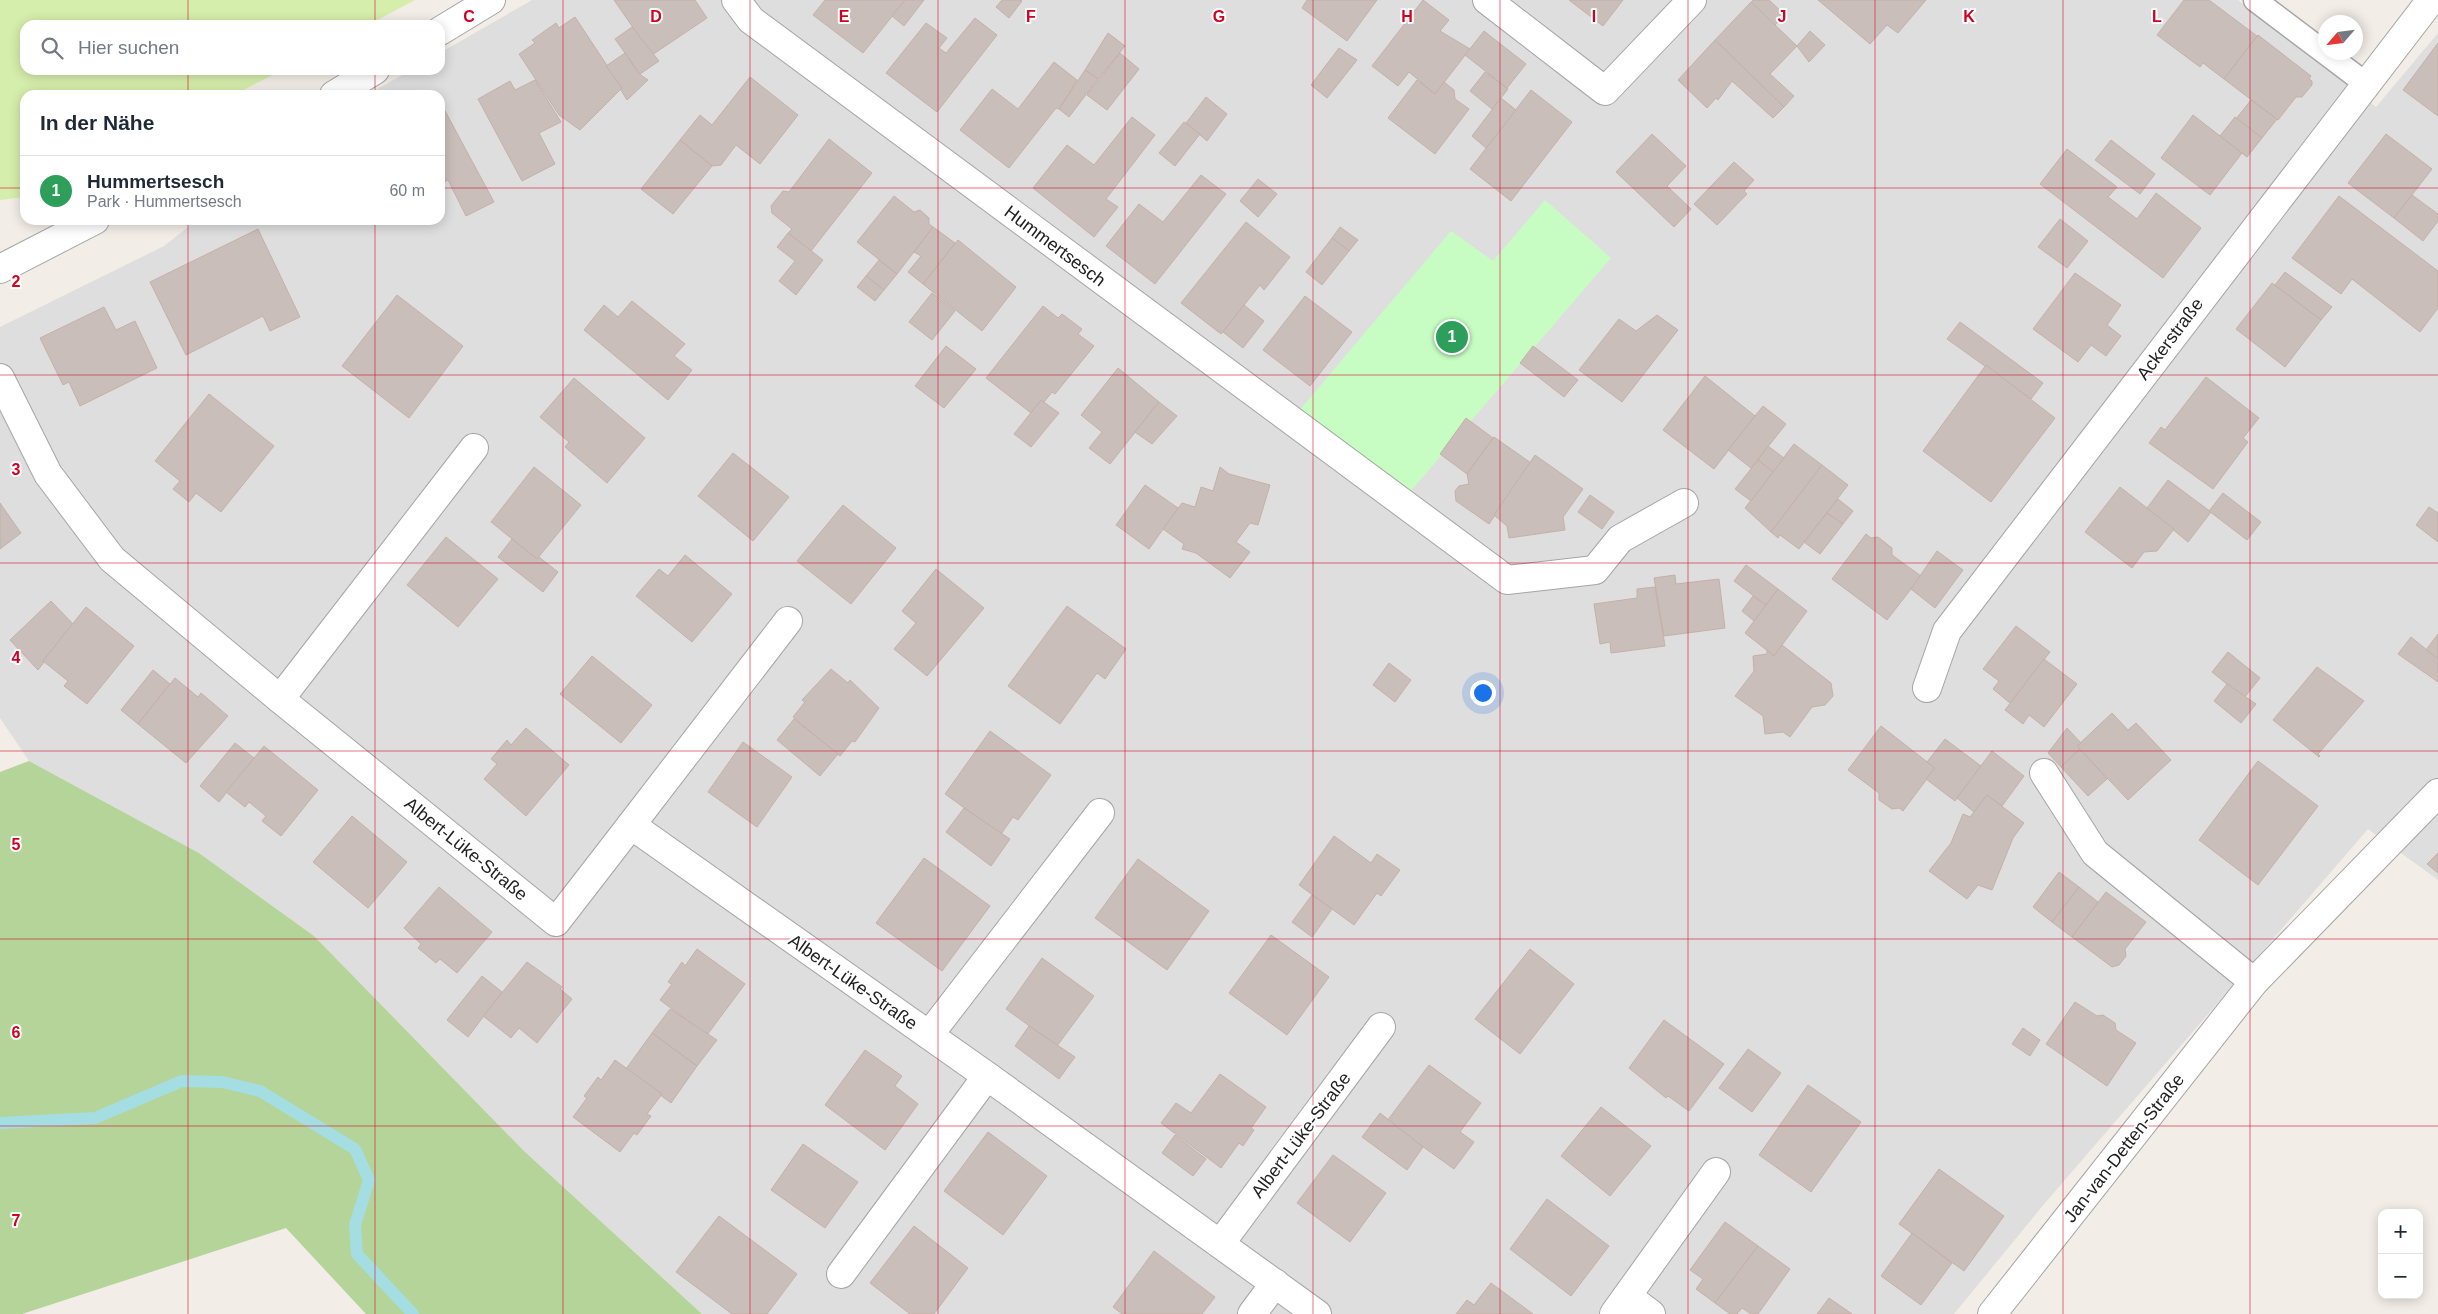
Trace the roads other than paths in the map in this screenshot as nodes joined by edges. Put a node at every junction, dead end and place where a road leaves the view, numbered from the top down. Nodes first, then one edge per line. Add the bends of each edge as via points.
1 (491, 0) edge
2 (736, 0) edge
3 (1487, 0) edge
4 (1692, 0) edge
5 (2255, 0) edge
6 (2431, 0) edge
7 (445, 28) edge
8 (367, 75) edge
9 (2365, 84) junction
10 (342, 90) edge
11 (85, 225) edge
12 (0, 269) edge
13 (0, 378) edge
14 (474, 448) dead end
15 (1684, 503) dead end
16 (788, 621) dead end
17 (1927, 688) dead end
18 (280, 699) junction
19 (2044, 773) dead end
20 (2438, 793) edge
21 (1100, 812) dead end
22 (631, 825) junction
23 (2254, 982) junction
24 (1381, 1027) dead end
25 (929, 1035) junction
26 (987, 1076) junction
27 (1716, 1172) dead end
28 (1220, 1244) junction
29 (841, 1274) dead end
30 (1275, 1283) junction
31 (1621, 1305) edge
32 (1252, 1314) edge
33 (1317, 1314) edge
34 (1651, 1314) edge
35 (1992, 1314) edge

1 - 7 street
2 - 15 street, Hummertsesch via 751,20 1507,580 1595,570 1620,539
3 - 4 street via 1604,92
5 - 9 lane
6 - 9 street, Ackerstraße
8 - 10 street
9 - 17 street, Ackerstraße via 1947,632
11 - 12 street
13 - 18 street, Albert-Lüke-Straße via 48,474 112,559
14 - 18 street
16 - 22 street, Albert-Lüke-Straße
18 - 22 street, Albert-Lüke-Straße via 556,922
19 - 23 street via 2095,853
20 - 23 street, Jan-van-Detten-Straße
21 - 25 street, Albert-Lüke-Straße
22 - 25 street, Albert-Lüke-Straße
23 - 35 street, Jan-van-Detten-Straße
24 - 28 street, Albert-Lüke-Straße
25 - 26 street, Albert-Lüke-Straße
26 - 28 street, Albert-Lüke-Straße
26 - 29 street
27 - 31 street
28 - 30 street, Albert-Lüke-Straße
30 - 32 street
30 - 33 street, Albert-Lüke-Straße
31 - 34 street

